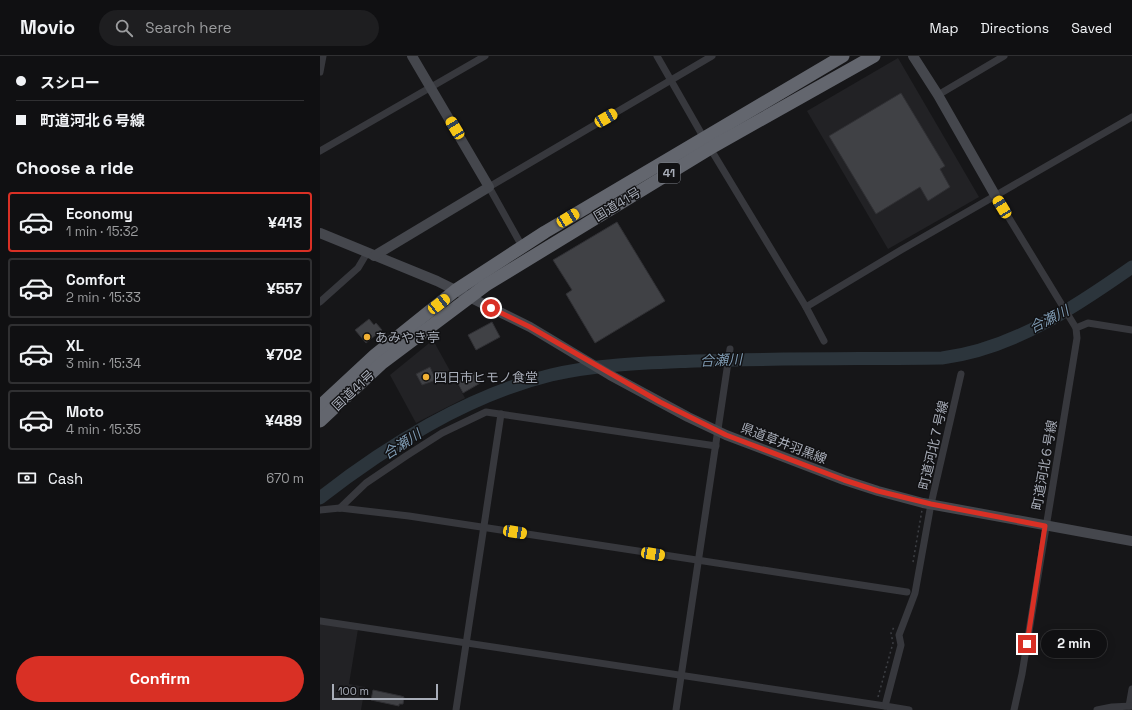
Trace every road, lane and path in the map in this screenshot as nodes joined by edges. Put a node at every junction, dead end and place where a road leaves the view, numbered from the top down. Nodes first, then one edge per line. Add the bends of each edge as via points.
1 (323, 56) edge
2 (412, 56) edge
3 (485, 56) edge
4 (657, 56) edge
5 (712, 56) edge
6 (843, 56) edge
7 (874, 56) edge
8 (913, 56) edge
9 (1004, 56) edge
10 (320, 72) edge
11 (671, 80) junction
12 (431, 88) junction
13 (938, 95) junction
14 (1132, 117) edge
15 (701, 133) dead end
16 (320, 151) edge
17 (713, 153) dead end
18 (489, 187) junction
19 (995, 195) junction
20 (320, 233) edge
21 (523, 248) junction
22 (371, 254) junction
23 (456, 290) junction
24 (469, 297) junction
25 (320, 302) edge
26 (806, 307) junction
27 (1076, 328) junction
28 (1132, 330) edge
29 (824, 341) dead end
30 (730, 349) dead end
31 (960, 374) dead end
32 (346, 388) junction
33 (320, 406) edge
34 (501, 414) junction
35 (320, 421) edge
36 (718, 431) junction
37 (716, 446) junction
38 (927, 503) junction
39 (340, 508) junction
40 (320, 510) edge
41 (1045, 526) junction
42 (484, 527) junction
43 (1132, 541) edge
44 (698, 561) junction
45 (913, 562) dead end
46 (907, 592) dead end
47 (320, 621) edge
48 (896, 624) dead end
49 (466, 642) junction
50 (681, 675) junction
51 (1132, 689) edge
52 (885, 706) junction
53 (1131, 706) edge
54 (876, 707) edge
55 (456, 710) edge
56 (676, 710) edge
57 (909, 710) edge
58 (1014, 710) edge
59 (1097, 710) edge

1 - 10 street
2 - 12 main road
3 - 12 street
4 - 11 street
5 - 11 street
6 - 21 highway, 国道41号 / 41 via 564,220
7 - 24 highway, 国道41号 / 41 via 714,146 550,244
8 - 13 main road
9 - 13 street
11 - 15 street
11 - 18 street
12 - 16 street
12 - 18 main road
13 - 19 main road
14 - 19 street
17 - 26 street
18 - 21 street
18 - 22 main road
19 - 26 street
19 - 27 street
20 - 22 main road, 県道草井羽黒線
21 - 23 highway, 国道41号 / 41
22 - 23 main road, 県道草井羽黒線
22 - 25 street
23 - 24 main road, 県道草井羽黒線
23 - 32 highway, 国道41号 / 41 via 374,355
24 - 32 highway, 国道41号 / 41
24 - 36 main road, 県道草井羽黒線 via 530,327 610,375
26 - 29 street
27 - 28 street via 1088,323
27 - 41 street, 町道河北６号線
30 - 36 street
31 - 38 street, 町道河北７号線
32 - 33 highway, 国道41号 / 41
32 - 35 highway, 国道41号 / 41
34 - 37 street
34 - 39 street via 480,413 442,433 366,483
34 - 42 street
36 - 37 street
36 - 38 main road, 県道草井羽黒線 via 844,480
37 - 44 street
38 - 41 main road, 県道草井羽黒線
38 - 45 path
38 - 52 street, 町道河北７号線 via 917,587 899,635 901,645
39 - 40 street
39 - 42 street
41 - 43 main road, 県道草井羽黒線
41 - 58 street, 町道河北６号線
42 - 44 street
42 - 49 street
44 - 46 street
44 - 50 street
47 - 49 street
48 - 54 path via 890,633 893,643
49 - 50 street
49 - 55 street
50 - 54 street
50 - 56 street
51 - 53 street
52 - 54 street
52 - 57 street
53 - 59 street

